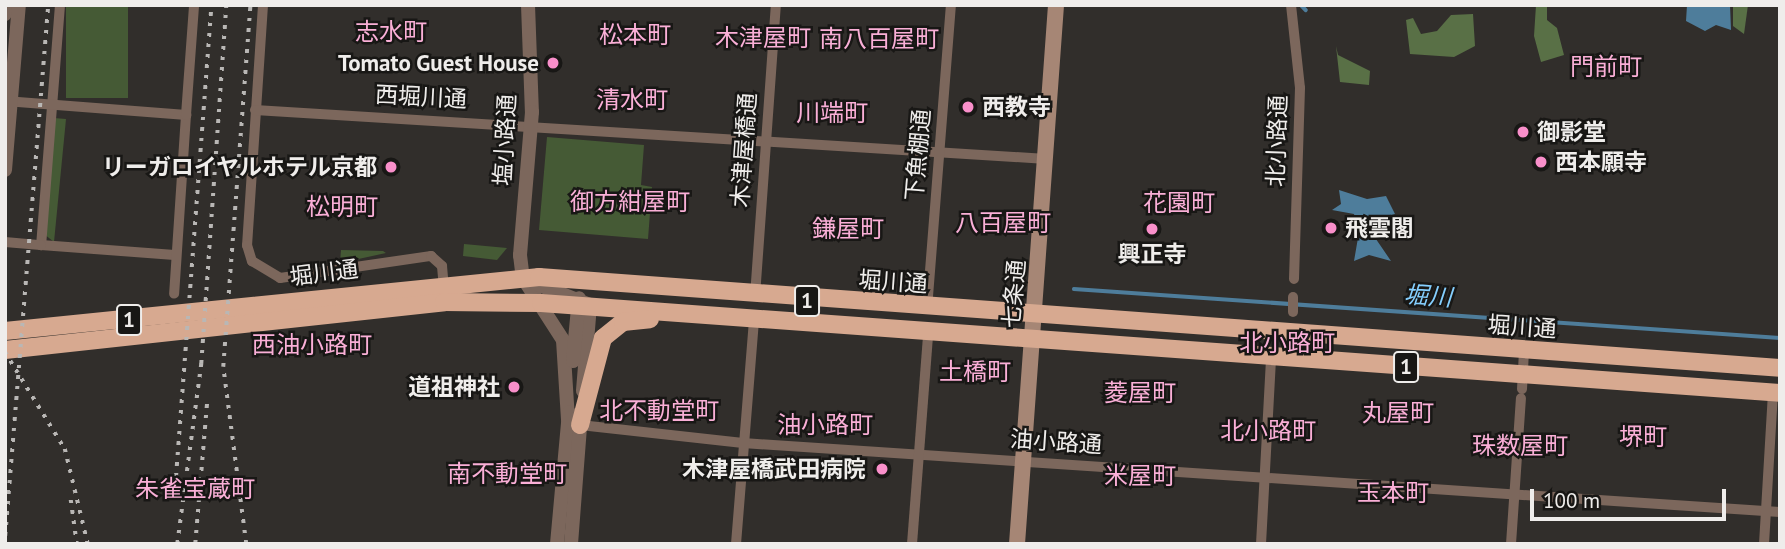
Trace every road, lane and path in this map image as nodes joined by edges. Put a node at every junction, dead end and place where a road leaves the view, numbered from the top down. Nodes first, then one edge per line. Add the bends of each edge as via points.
1 (6, 5) edge
2 (19, 5) edge
3 (60, 5) edge
4 (194, 5) edge
5 (263, 5) edge
6 (528, 5) edge
7 (776, 5) edge
8 (951, 5) edge
9 (1056, 5) edge
10 (1291, 5) edge
11 (5, 14) edge
12 (8, 102) edge
13 (52, 105) junction
14 (255, 110) junction
15 (186, 115) junction
16 (531, 123) junction
17 (766, 142) junction
18 (939, 151) junction
19 (1046, 159) junction
20 (5, 170) edge
21 (5, 242) edge
22 (41, 244) junction
23 (175, 255) junction
24 (523, 278) junction
25 (1294, 279) dead end
26 (443, 283) junction
27 (174, 294) dead end
28 (581, 295) junction
29 (755, 297) junction
30 (1293, 297) dead end
31 (444, 302) junction
32 (505, 302) junction
33 (541, 303) junction
34 (927, 309) junction
35 (1293, 312) dead end
36 (1035, 316) junction
37 (754, 320) junction
38 (5, 331) edge
39 (928, 334) junction
40 (1032, 342) junction
41 (5, 350) edge
42 (1524, 352) junction
43 (1271, 358) junction
44 (1780, 368) edge
45 (1522, 387) junction
46 (1776, 393) edge
47 (574, 422) junction
48 (743, 443) junction
49 (919, 453) junction
50 (1022, 460) junction
51 (1266, 478) junction
52 (1515, 496) junction
53 (1780, 512) edge
54 (1766, 513) junction
55 (557, 544) edge
56 (571, 544) edge
57 (736, 544) edge
58 (912, 544) edge
59 (1017, 544) edge
60 (1261, 544) edge
61 (1511, 544) edge
62 (1764, 544) edge

1 - 11 street
2 - 12 street
3 - 13 street
4 - 15 street
5 - 14 street
6 - 16 street, 塩小路通
7 - 17 street, 木津屋橋通
8 - 18 street, 下魚棚通
9 - 19 main road, 七条通
10 - 25 street, 北小路通 via 1300,88
12 - 13 street
12 - 20 street
13 - 15 street
13 - 22 street
14 - 16 street, 西堀川通
14 - 26 street via 247,245 259,270 286,278 428,256 442,266
15 - 23 street
16 - 17 street, 西堀川通
16 - 24 street, 塩小路通
17 - 18 street, 西堀川通
17 - 29 street, 木津屋橋通
18 - 19 street, 西堀川通
18 - 34 street, 下魚棚通
19 - 36 main road, 七条通
21 - 22 street
22 - 23 street
23 - 27 street
24 - 26 highway, 堀川通 / 1
24 - 28 highway, 堀川通 / 1
24 - 32 street
24 - 33 street
26 - 31 street
26 - 38 highway, 堀川通 / 1
28 - 29 highway, 堀川通 / 1
28 - 33 highway, 堀川通 / 1
28 - 37 highway, 堀川通 / 1
28 - 47 street
29 - 34 highway, 堀川通 / 1
30 - 35 street
31 - 32 highway, 堀川通 / 1
31 - 41 highway, 堀川通 / 1
32 - 33 highway, 堀川通 / 1
33 - 47 street via 566,348
34 - 36 highway, 堀川通 / 1
36 - 40 main road, 七条通
36 - 42 highway, 堀川通 / 1
37 - 39 highway, 堀川通 / 1
37 - 47 highway, 1 via 736,326 638,318 618,325 596,352
37 - 48 street
39 - 40 highway, 堀川通 / 1
39 - 49 street
40 - 43 highway, 堀川通 / 1
40 - 50 main road, 七条通
42 - 44 highway, 堀川通 / 1
42 - 45 street
43 - 45 highway, 堀川通 / 1
43 - 51 street
45 - 46 highway, 堀川通 / 1
45 - 52 street
46 - 54 street
47 - 48 street, 油小路通
47 - 55 street
47 - 56 street
48 - 49 street, 油小路通
48 - 57 street
49 - 50 street, 油小路通
49 - 58 street
50 - 51 street, 油小路通
50 - 59 main road, 七条通
51 - 52 street, 油小路通
51 - 60 street
52 - 54 street, 油小路通
52 - 61 street
53 - 54 street, 油小路通
54 - 62 street

